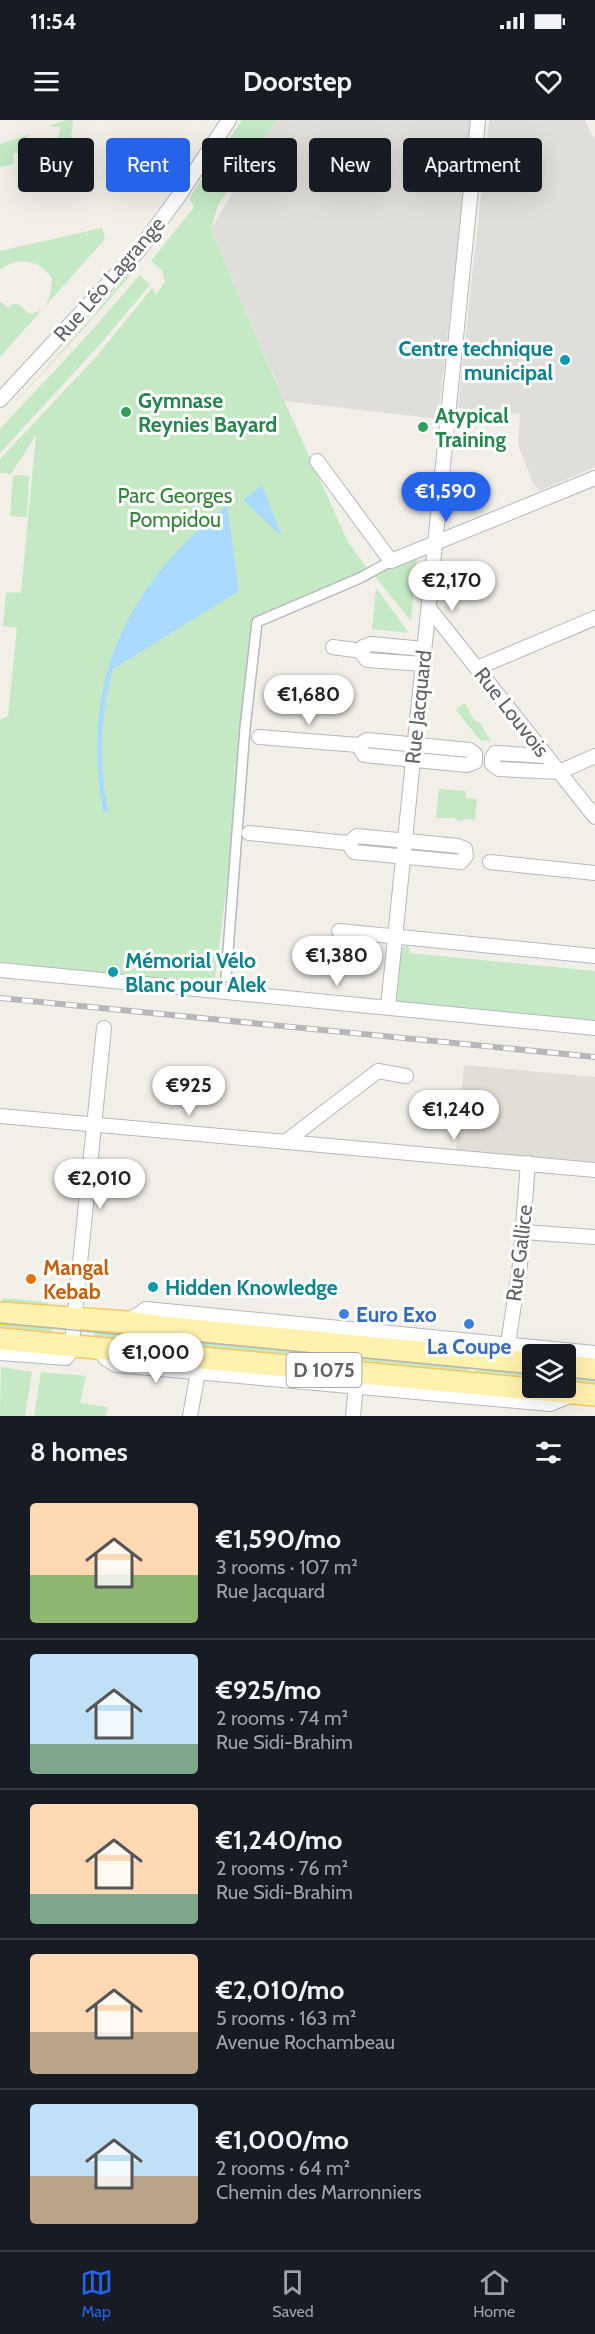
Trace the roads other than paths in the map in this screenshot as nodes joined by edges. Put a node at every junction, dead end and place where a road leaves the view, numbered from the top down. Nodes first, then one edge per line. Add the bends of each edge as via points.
1 (229, 120) edge
2 (478, 120) edge
3 (0, 400) edge
4 (317, 461) dead end
5 (595, 478) edge
6 (435, 545) junction
7 (391, 561) junction
8 (429, 608) junction
9 (595, 618) edge
10 (333, 647) dead end
11 (424, 649) junction
12 (362, 651) junction
13 (423, 664) junction
14 (477, 668) junction
15 (259, 737) dead end
16 (414, 744) junction
17 (358, 746) junction
18 (546, 756) junction
19 (595, 756) edge
20 (412, 760) junction
21 (559, 772) junction
22 (595, 817) edge
23 (249, 833) dead end
24 (405, 841) junction
25 (348, 843) junction
26 (403, 856) junction
27 (490, 862) dead end
28 (595, 873) edge
29 (339, 931) dead end
30 (394, 937) junction
31 (595, 956) edge
32 (0, 970) edge
33 (226, 977) dead end
34 (388, 1007) junction
35 (595, 1028) edge
36 (104, 1029) dead end
37 (406, 1076) dead end
38 (0, 1116) edge
39 (93, 1124) junction
40 (285, 1142) junction
41 (528, 1163) junction
42 (595, 1170) edge
43 (523, 1232) junction
44 (595, 1237) edge
45 (1, 1312) edge
46 (74, 1319) junction
47 (127, 1322) junction
48 (72, 1344) junction
49 (508, 1344) junction
50 (8, 1347) edge
51 (99, 1348) junction
52 (595, 1353) edge
53 (522, 1362) edge
54 (576, 1367) edge
55 (595, 1369) edge
56 (198, 1372) junction
57 (356, 1386) junction
58 (586, 1394) edge
59 (549, 1410) edge
60 (190, 1416) edge
61 (352, 1416) edge

1 - 3 street, Rue Léo Lagrange via 145,243
2 - 6 street, Rue Jacquard
4 - 7 street
5 - 6 street
6 - 7 street
6 - 8 street, Rue Jacquard
7 - 33 street via 257,622
8 - 11 street, Rue Jacquard
8 - 14 street, Rue Louvois
9 - 14 street
10 - 12 street
11 - 12 street via 371,644
11 - 13 street, Rue Jacquard
12 - 13 street via 367,660
13 - 16 street, Rue Jacquard
14 - 18 street, Rue Louvois
15 - 17 street
16 - 17 street via 367,740
16 - 20 street, Rue Jacquard
16 - 20 street via 469,750 475,754 474,762 467,765
17 - 20 street via 364,755
18 - 21 street, Rue Louvois
18 - 21 street via 495,753 492,764 499,769
19 - 21 street
20 - 24 street, Rue Jacquard
21 - 22 street, Rue Louvois
23 - 25 street
24 - 25 street via 357,836
24 - 26 street, Rue Jacquard
24 - 26 street via 458,846 465,849 466,856 461,862
25 - 26 street via 354,852
26 - 30 street, Rue Jacquard
27 - 28 street
29 - 30 street
30 - 31 street
30 - 34 street, Rue Jacquard
32 - 34 street
34 - 35 street
36 - 39 street
37 - 40 street via 378,1071
38 - 39 street
39 - 40 street
39 - 46 street
40 - 41 street
41 - 42 street
41 - 43 street, Rue Gallice
43 - 44 street
43 - 49 street, Rue Gallice
45 - 46 main road, D 1075
46 - 47 main road, D 1075
46 - 48 street
47 - 49 street via 146,1309
47 - 53 main road, D 1075
48 - 50 main road, D 1075
48 - 51 main road, D 1075
49 - 52 street
51 - 56 street via 116,1365
51 - 58 main road, D 1075
54 - 55 main road
56 - 57 street
56 - 60 street
57 - 59 street
57 - 61 street
58 - 59 street

